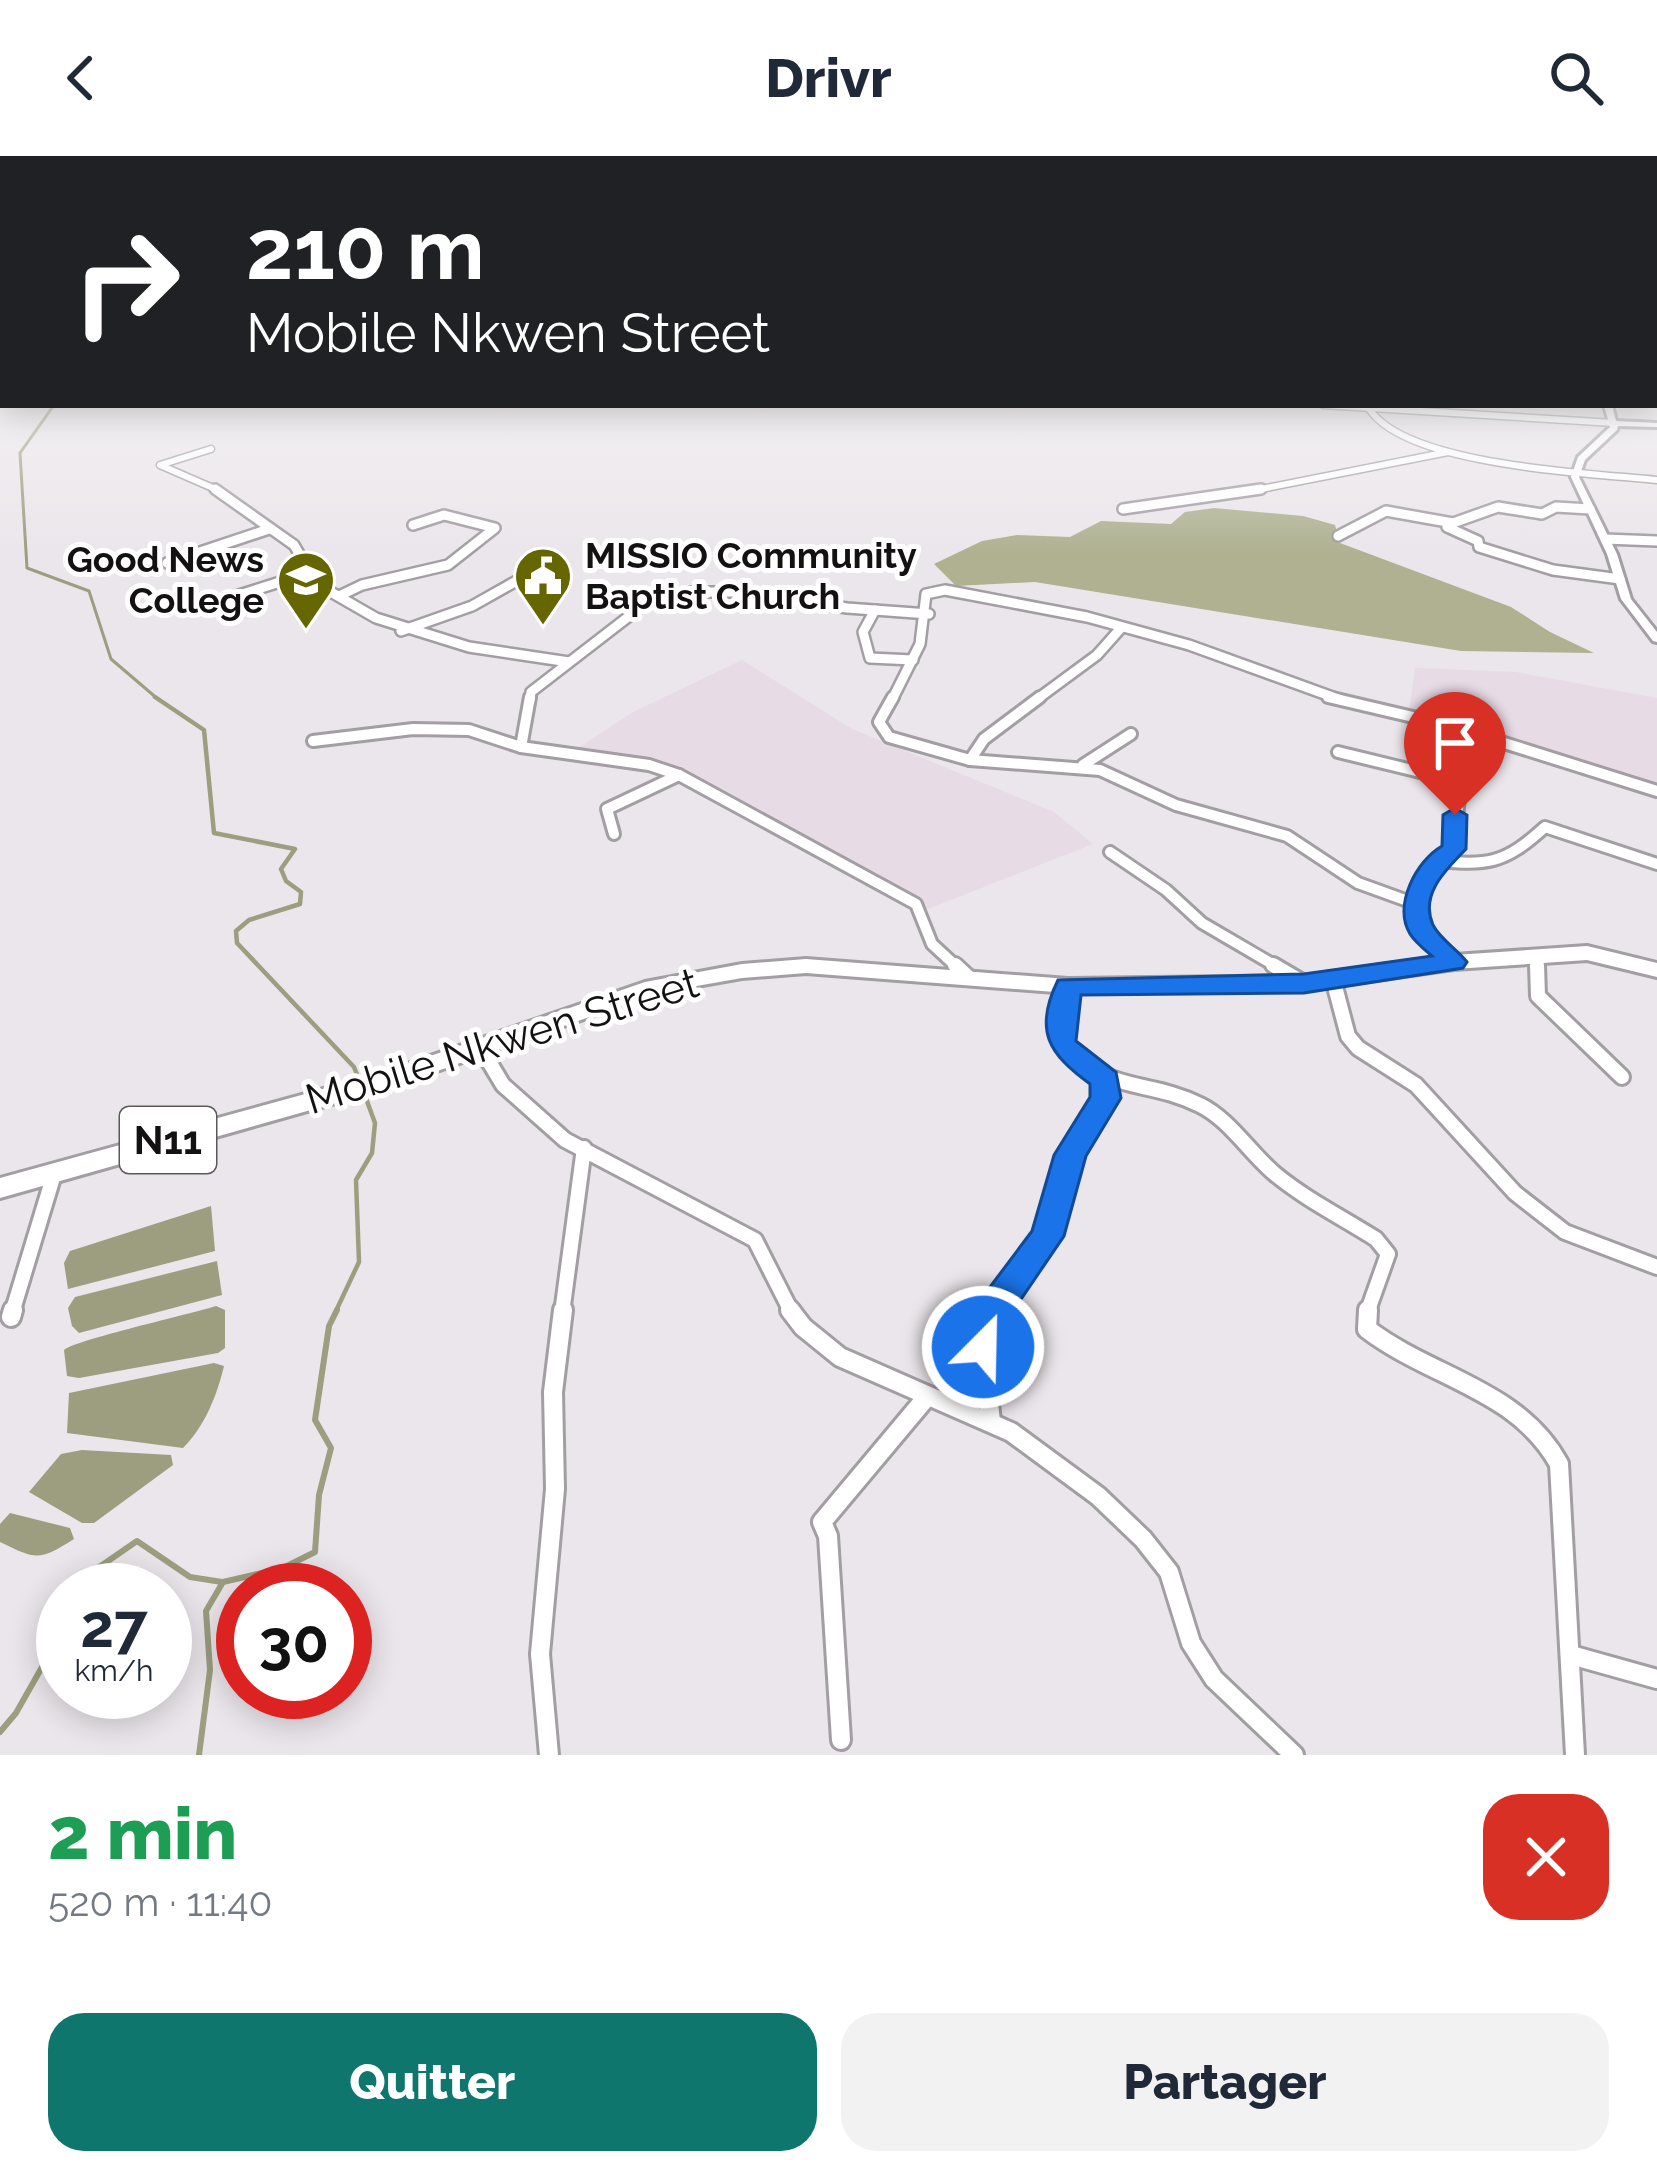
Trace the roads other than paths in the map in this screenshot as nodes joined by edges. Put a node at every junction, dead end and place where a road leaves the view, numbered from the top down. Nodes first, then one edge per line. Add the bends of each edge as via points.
1 (1351, 408) edge
2 (1470, 408) edge
3 (1534, 408) edge
4 (1609, 408) edge
5 (1370, 410) junction
6 (1561, 419) junction
7 (1657, 425) edge
8 (1614, 426) junction
9 (211, 449) dead end
10 (1448, 452) junction
11 (1574, 469) junction
12 (1657, 480) edge
13 (1124, 509) dead end
14 (1590, 509) junction
15 (1453, 523) junction
16 (413, 525) dead end
17 (269, 529) junction
18 (1338, 536) dead end
19 (1605, 539) junction
20 (1657, 541) edge
21 (552, 561) dead end
22 (167, 563) dead end
23 (308, 573) junction
24 (1620, 580) junction
25 (236, 596) dead end
26 (340, 596) junction
27 (875, 610) junction
28 (929, 614) junction
29 (1657, 620) edge
30 (1642, 621) junction
31 (1121, 628) junction
32 (400, 631) junction
33 (1657, 639) edge
34 (913, 660) junction
35 (569, 662) junction
36 (1131, 734) dead end
37 (313, 741) dead end
38 (521, 747) junction
39 (1338, 752) dead end
40 (970, 760) junction
41 (1082, 765) junction
42 (1462, 766) dead end
43 (679, 775) junction
44 (1457, 781) junction
45 (1657, 790) edge
46 (614, 834) dead end
47 (1110, 852) dead end
48 (1434, 861) junction
49 (1657, 864) edge
50 (1416, 904) junction
51 (1537, 955) junction
52 (1454, 962) junction
53 (1657, 970) edge
54 (968, 976) junction
55 (1333, 979) junction
56 (1304, 983) junction
57 (1068, 986) junction
58 (482, 1050) junction
59 (1622, 1077) dead end
60 (1105, 1080) junction
61 (584, 1148) junction
62 (56, 1170) junction
63 (0, 1188) edge
64 (1657, 1267) edge
65 (11, 1317) dead end
66 (925, 1399) junction
67 (991, 1422) junction
68 (1571, 1654) junction
69 (1657, 1679) edge
70 (841, 1740) dead end
71 (549, 1755) edge
72 (1294, 1755) edge
73 (1575, 1755) edge

1 - 5 street
2 - 5 street
2 - 6 street
3 - 6 street
4 - 8 street
5 - 10 street via 1383,429
6 - 8 street
7 - 8 street
8 - 11 street
9 - 17 street via 160,465 231,496 232,505
10 - 11 street
10 - 13 street
11 - 12 street
11 - 14 street
14 - 15 street via 1542,514 1498,507
14 - 19 street
15 - 18 street via 1386,511
15 - 24 street via 1447,526 1477,546
16 - 26 street via 444,515 495,528 448,565
17 - 22 street
17 - 23 street via 298,550
19 - 20 street
19 - 24 street
21 - 32 street via 472,606
23 - 25 street
23 - 26 street
24 - 30 street
26 - 32 street
27 - 28 street
27 - 34 street via 863,632 870,658
27 - 35 street via 680,594 651,601
28 - 31 street via 926,594 945,590
28 - 34 street
29 - 30 street
30 - 33 street
31 - 40 street via 1097,656 984,739
31 - 45 street via 1190,645 1314,694 1448,725
32 - 35 street
34 - 40 street via 880,730
35 - 38 street via 526,699
36 - 41 street
37 - 38 street via 469,730
38 - 43 street
39 - 44 street
40 - 41 street
41 - 50 street via 1176,805 1287,836 1358,884
42 - 44 street
43 - 46 street via 607,808
43 - 54 street via 916,904 932,944
44 - 48 street via 1454,849
47 - 56 street via 1202,923
48 - 49 street via 1488,865 1545,827
48 - 50 street
50 - 52 street via 1421,931
51 - 52 highway, Mobile Nkwen Street / N11
51 - 53 highway, Mobile Nkwen Street / N11 via 1587,952
51 - 59 street via 1538,996
52 - 55 highway, Mobile Nkwen Street / N11
54 - 57 highway, Mobile Nkwen Street / N11
54 - 58 highway, Mobile Nkwen Street / N11 via 806,966 697,977
55 - 56 highway, Mobile Nkwen Street / N11
55 - 64 street via 1358,1048 1416,1085 1515,1192 1565,1232
56 - 57 highway, Mobile Nkwen Street / N11
57 - 60 street via 1062,1041
58 - 61 street via 521,1108
58 - 62 highway, Mobile Nkwen Street / N11
60 - 67 street via 1106,1098 1070,1155 1048,1236 988,1327
60 - 68 street via 1206,1106 1277,1176 1376,1239 1388,1254 1366,1329 1488,1395 1553,1448
61 - 66 street via 755,1240 802,1327
61 - 71 street via 553,1381 556,1482 538,1697
62 - 63 highway, Mobile Nkwen Street / N11
62 - 65 street
66 - 67 street
66 - 70 street via 822,1522
67 - 72 street via 1048,1455 1154,1551 1178,1591 1193,1648
68 - 69 street
68 - 73 street

